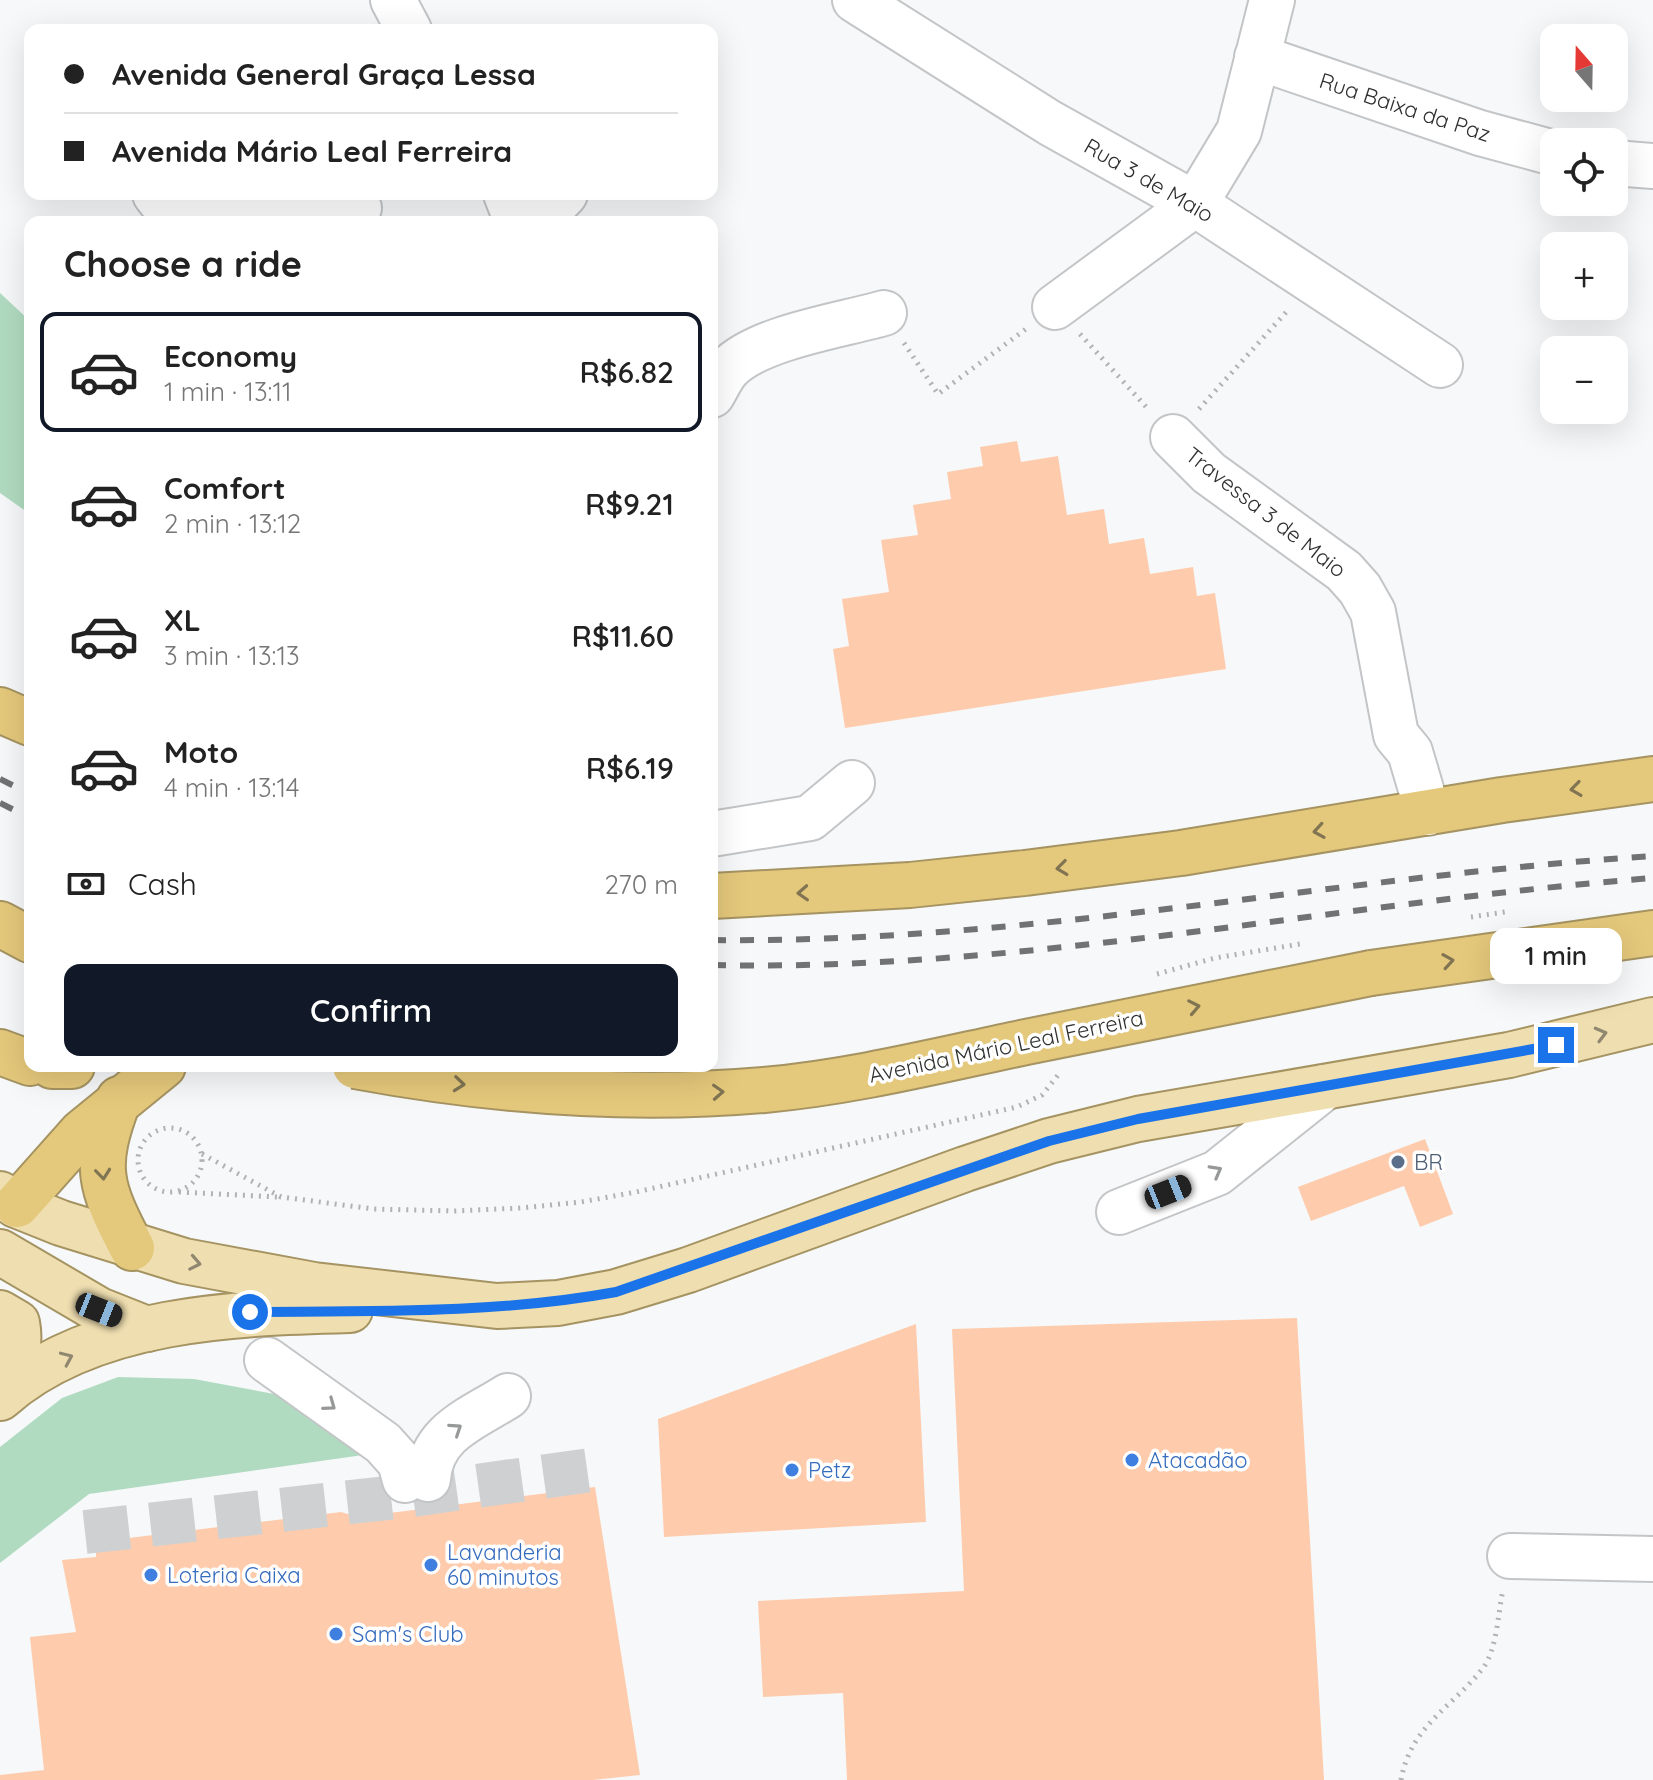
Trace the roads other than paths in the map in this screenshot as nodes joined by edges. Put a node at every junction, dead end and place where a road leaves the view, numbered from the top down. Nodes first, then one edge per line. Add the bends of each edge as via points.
1 (393, 0) edge
2 (855, 0) edge
3 (1272, 0) edge
4 (406, 24) edge
5 (1257, 57) junction
6 (1540, 149) edge
7 (1628, 164) edge
8 (1653, 166) edge
9 (160, 200) edge
10 (559, 200) edge
11 (1195, 204) junction
12 (361, 208) edge
13 (544, 216) edge
14 (1055, 307) road end
15 (884, 313) road end
16 (1440, 365) dead end
17 (718, 385) edge
18 (1173, 437) road end
19 (0, 710) edge
20 (24, 720) edge
21 (1653, 779) edge
22 (852, 783) dead end
23 (1428, 813) junction
24 (718, 833) edge
25 (718, 898) edge
26 (0, 924) edge
27 (1653, 933) edge
28 (24, 937) edge
29 (1653, 1020) edge
30 (0, 1052) edge
31 (24, 1061) edge
32 (155, 1072) edge
33 (388, 1072) edge
34 (1325, 1087) junction
35 (119, 1099) junction
36 (6, 1209) edge
37 (1119, 1212) dead end
38 (132, 1248) junction
39 (0, 1252) edge
40 (497, 1306) junction
41 (0, 1313) edge
42 (147, 1329) junction
43 (267, 1360) dead end
44 (0, 1381) edge
45 (508, 1396) dead end
46 (0, 1398) edge
47 (1510, 1556) road end
48 (1653, 1559) edge

1 - 4 street
2 - 11 street, Rua 3 de Maio via 1050,123
3 - 5 street
5 - 6 street, Rua Baixa da Paz
5 - 11 street via 1239,131
7 - 8 street
9 - 12 street via 181,213
10 - 13 street
11 - 14 street
11 - 16 street, Rua 3 de Maio
15 - 17 street via 773,344 729,368
18 - 23 street, Travessa 3 de Maio via 1209,473 1344,571 1360,589 1373,612 1396,735 1410,752
19 - 20 highway
21 -> 23 highway
22 - 24 street via 810,818
23 -> 25 highway via 1025,873
26 - 28 highway
33 -> 27 highway, Avenida Mário Leal Ferreira, bridge via 528,1091 644,1095 765,1090 878,1073 1371,973
34 -> 29 main road via 1509,1055
30 - 31 highway
32 - 35 highway
37 -> 34 street via 1217,1173
34 - 40 main road via 1138,1119 1049,1141 616,1292 558,1303
35 - 36 highway
35 -> 38 highway via 102,1151 101,1172
36 - 38 main road
38 -> 40 main road via 314,1285
39 - 42 main road via 99,1310
40 - 42 main road via 250,1312
41 - 44 main road via 17,1323 20,1339 18,1355
46 -> 42 main road via 51,1365
43 -> 45 street via 383,1443 416,1480 437,1444
47 - 48 street

